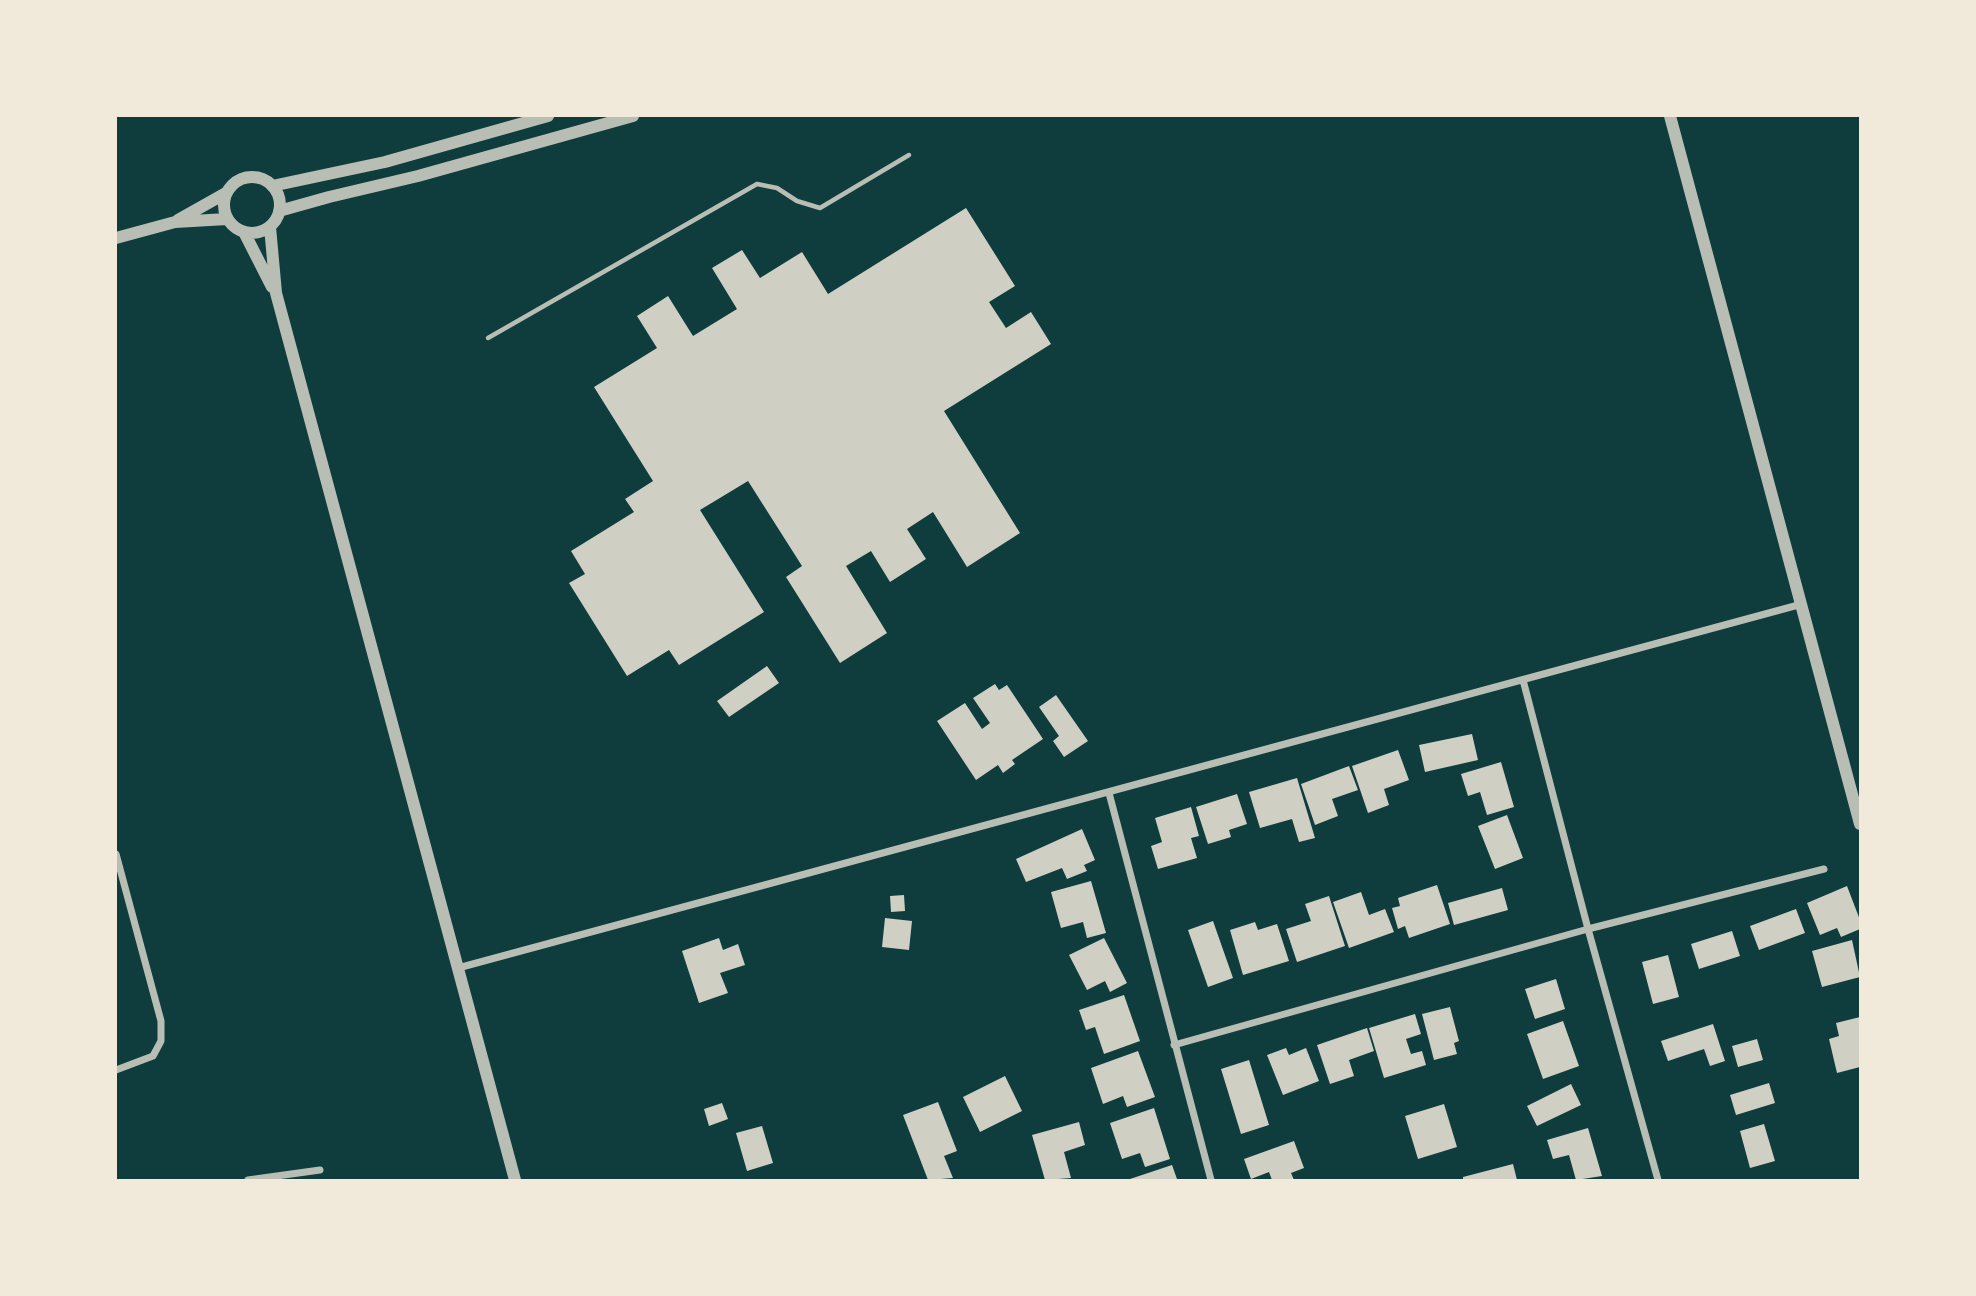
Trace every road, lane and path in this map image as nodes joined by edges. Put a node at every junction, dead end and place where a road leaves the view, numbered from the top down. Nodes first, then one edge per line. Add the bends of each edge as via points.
1 (548, 116) edge
2 (633, 116) edge
3 (1670, 116) edge
4 (909, 155) dead end
5 (272, 186) junction
6 (226, 193) junction
7 (279, 211) junction
8 (227, 219) junction
9 (175, 222) junction
10 (270, 227) junction
11 (244, 232) junction
12 (116, 238) edge
13 (276, 293) junction
14 (488, 338) dead end
15 (1802, 604) junction
16 (1523, 680) junction
17 (1110, 793) junction
18 (1860, 824) edge
19 (116, 854) edge
20 (1824, 869) dead end
21 (1588, 929) junction
22 (458, 968) junction
23 (1174, 1045) junction
24 (116, 1070) edge
25 (320, 1170) dead end
26 (248, 1181) edge
27 (515, 1181) edge
28 (1211, 1181) edge
29 (1658, 1181) edge

1 - 5 street via 385,162
2 - 7 street
3 - 15 street
4 - 14 lane via 820,208 757,184
5 - 6 street via 245,177
5 - 7 street via 279,197
6 - 8 street
6 - 9 street
7 - 10 street
8 - 9 street
8 - 11 street
9 - 12 street
10 - 11 street
10 - 13 street
11 - 13 street
13 - 22 street
15 - 16 street
15 - 18 street
16 - 17 street
16 - 21 street
17 - 22 street
17 - 23 street
19 - 24 street via 162,1021 161,1041 153,1056
20 - 21 street
21 - 23 street
21 - 29 street
22 - 27 street
23 - 28 street
25 - 26 street

